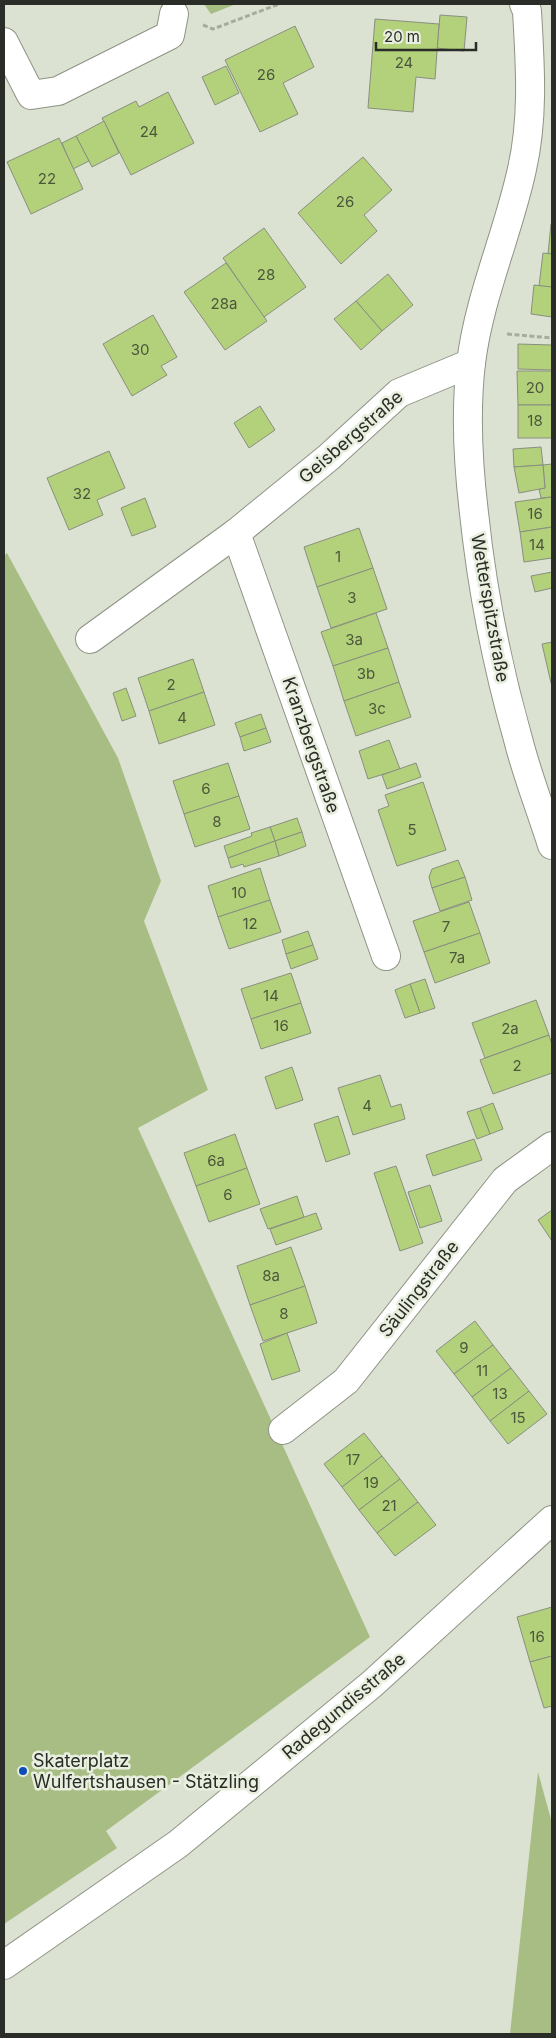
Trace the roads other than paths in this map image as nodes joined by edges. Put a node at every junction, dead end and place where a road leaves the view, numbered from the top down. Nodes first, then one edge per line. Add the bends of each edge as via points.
1 (524, 4) edge
2 (174, 14) road end
3 (4, 42) edge
4 (471, 364) junction
5 (236, 533) junction
6 (90, 639) dead end
7 (552, 845) edge
8 (386, 956) dead end
9 (552, 1146) edge
10 (283, 1430) dead end
11 (552, 1520) edge
12 (4, 1965) edge

1 - 4 street via 530,59 531,121 522,169 477,331
2 - 3 street via 170,35 58,91 31,95
4 - 5 street, Geisbergstraße via 399,393 329,457
4 - 7 street, Wetterspitzstraße via 467,448 478,549 495,647 518,741
5 - 6 street, Geisbergstraße
5 - 8 street, Kranzbergstraße
9 - 10 street, Säulingstraße via 505,1180 346,1381
11 - 12 street, Radegundisstraße via 372,1684 178,1844

